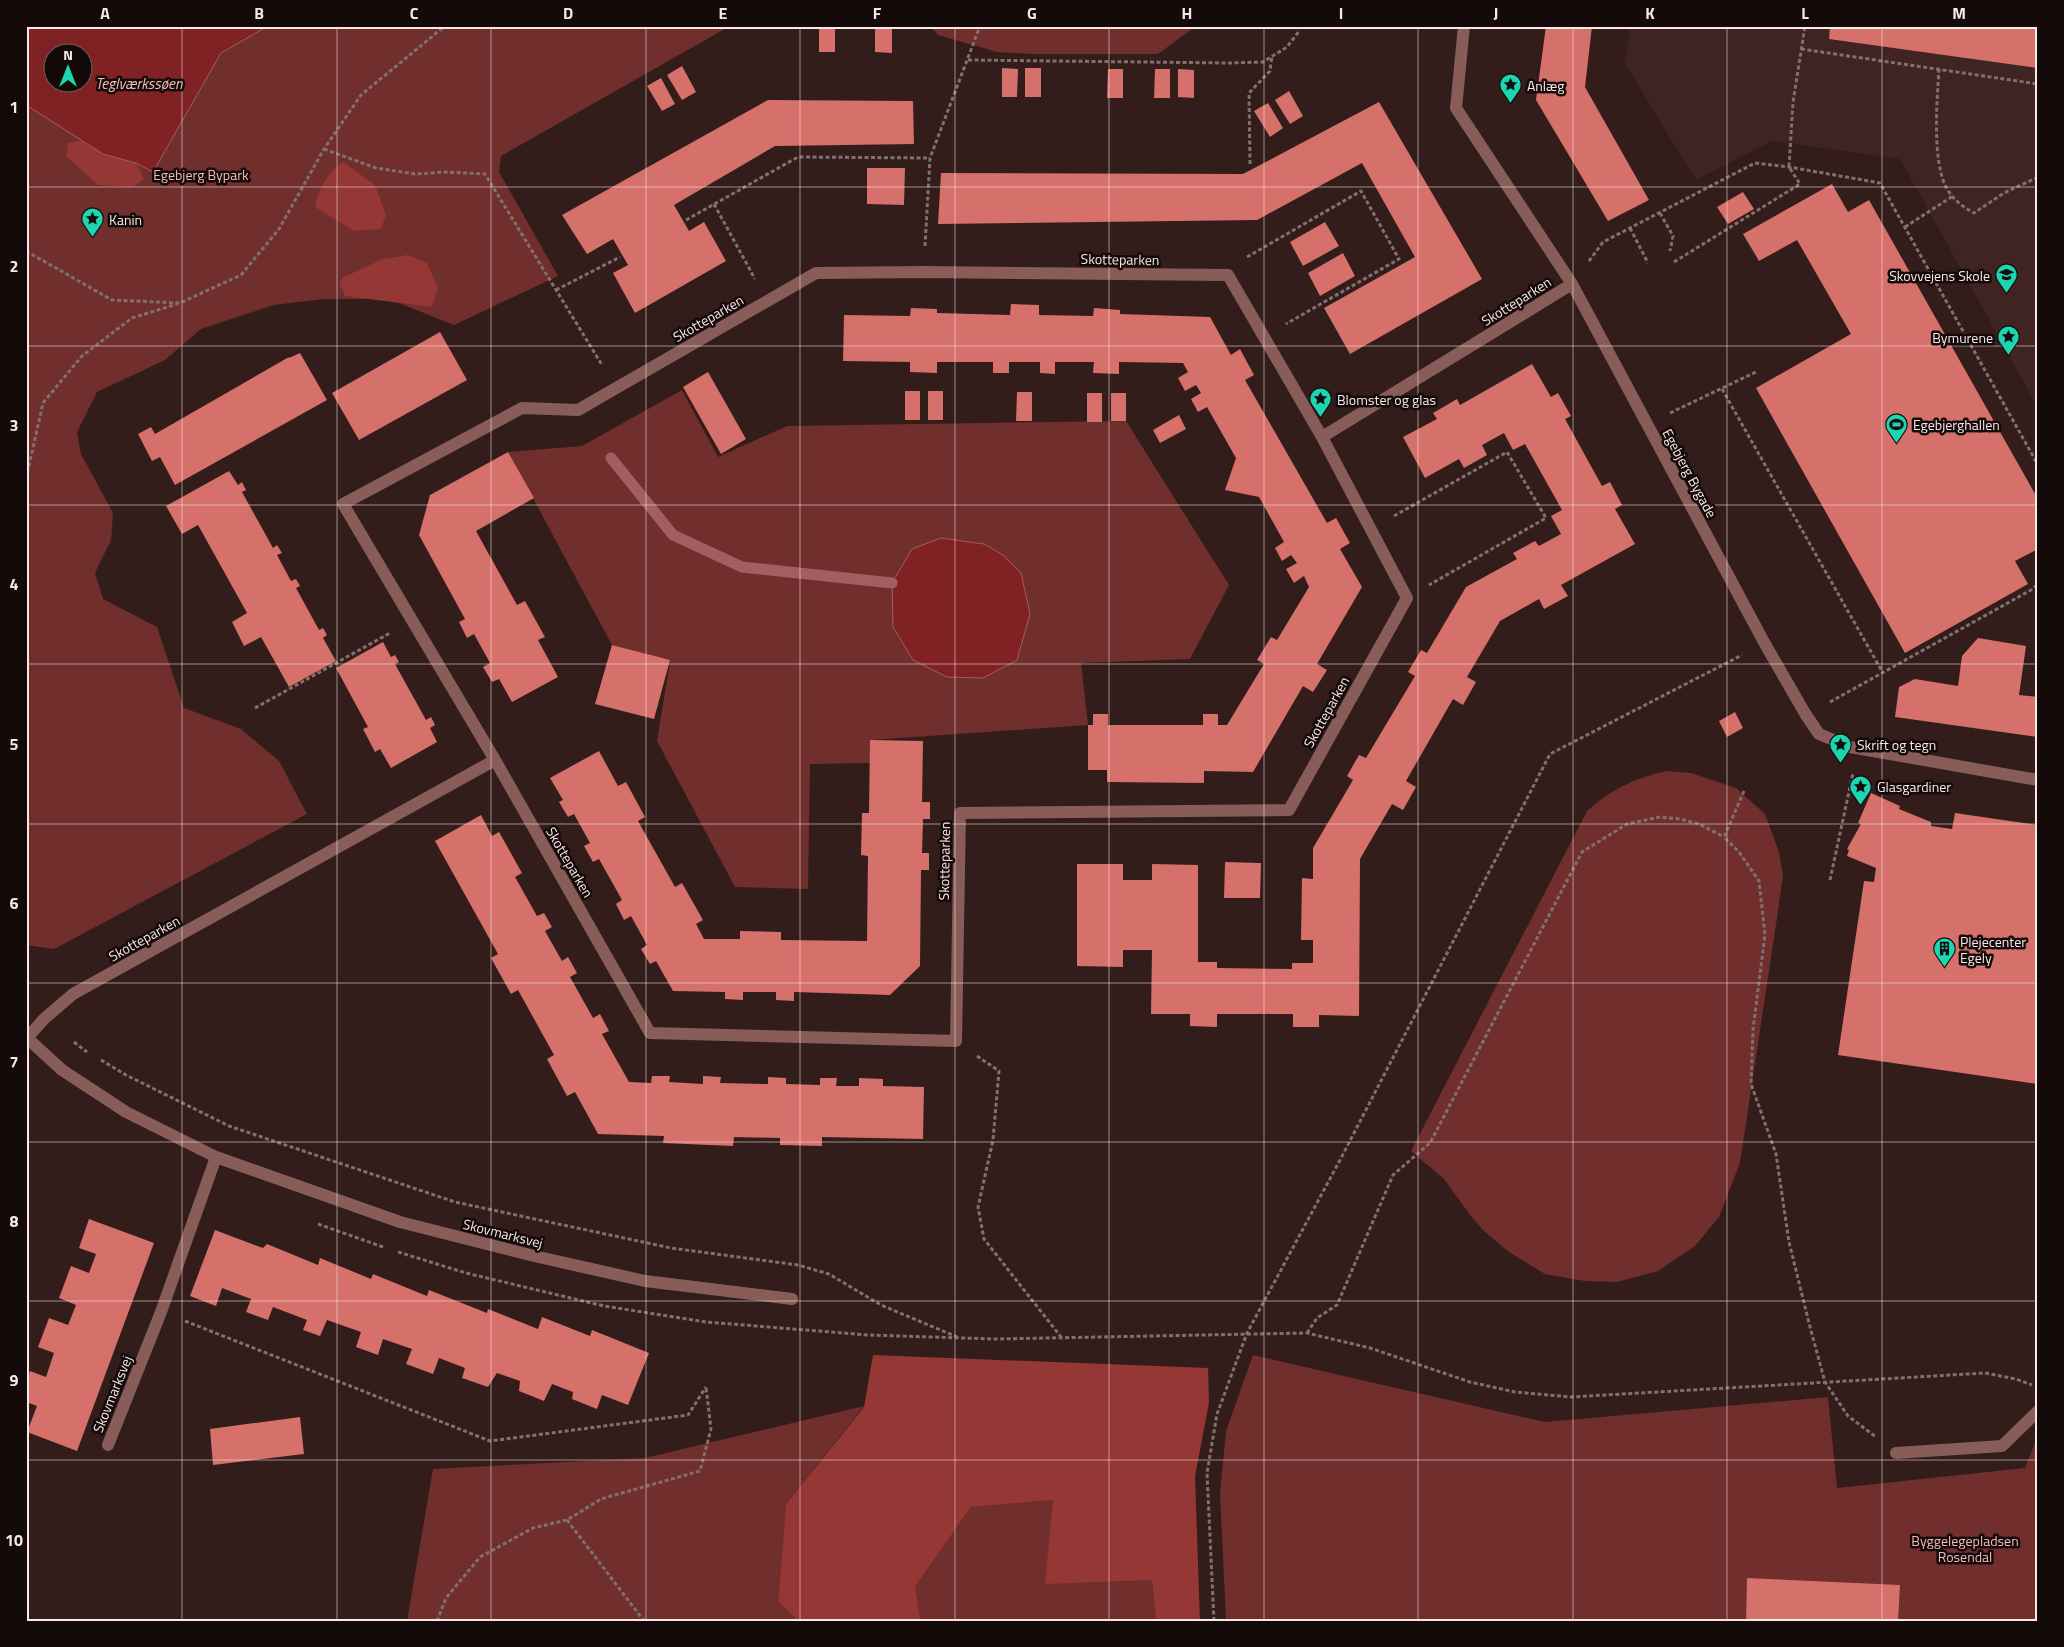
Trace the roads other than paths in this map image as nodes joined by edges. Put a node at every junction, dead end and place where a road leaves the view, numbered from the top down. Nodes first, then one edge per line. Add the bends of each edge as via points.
1 (1464, 26) edge
2 (1572, 284) junction
3 (1322, 438) junction
4 (494, 760) junction
5 (2038, 780) edge
6 (26, 1038) edge
7 (216, 1157) junction
8 (792, 1299) dead end
9 (2038, 1411) edge
10 (108, 1445) dead end
11 (1896, 1453) road end

1 - 2 street, Egebjerg Bygade via 1456,108
2 - 3 street, Skotteparken
2 - 5 street, Egebjerg Bygade via 1765,644 1819,734 1850,747
3 - 4 street, Skotteparken via 1228,275 816,274 578,410 522,408 343,504
3 - 4 street, Skotteparken via 1407,598 1289,810 960,813 956,1041 650,1033
4 - 6 street, Skotteparken via 73,994
6 - 7 street, Skovmarksvej via 62,1070 126,1112
7 - 8 street, Skovmarksvej via 400,1222 530,1256 645,1281
7 - 10 street, Skovmarksvej via 161,1312
9 - 11 street via 2002,1446

